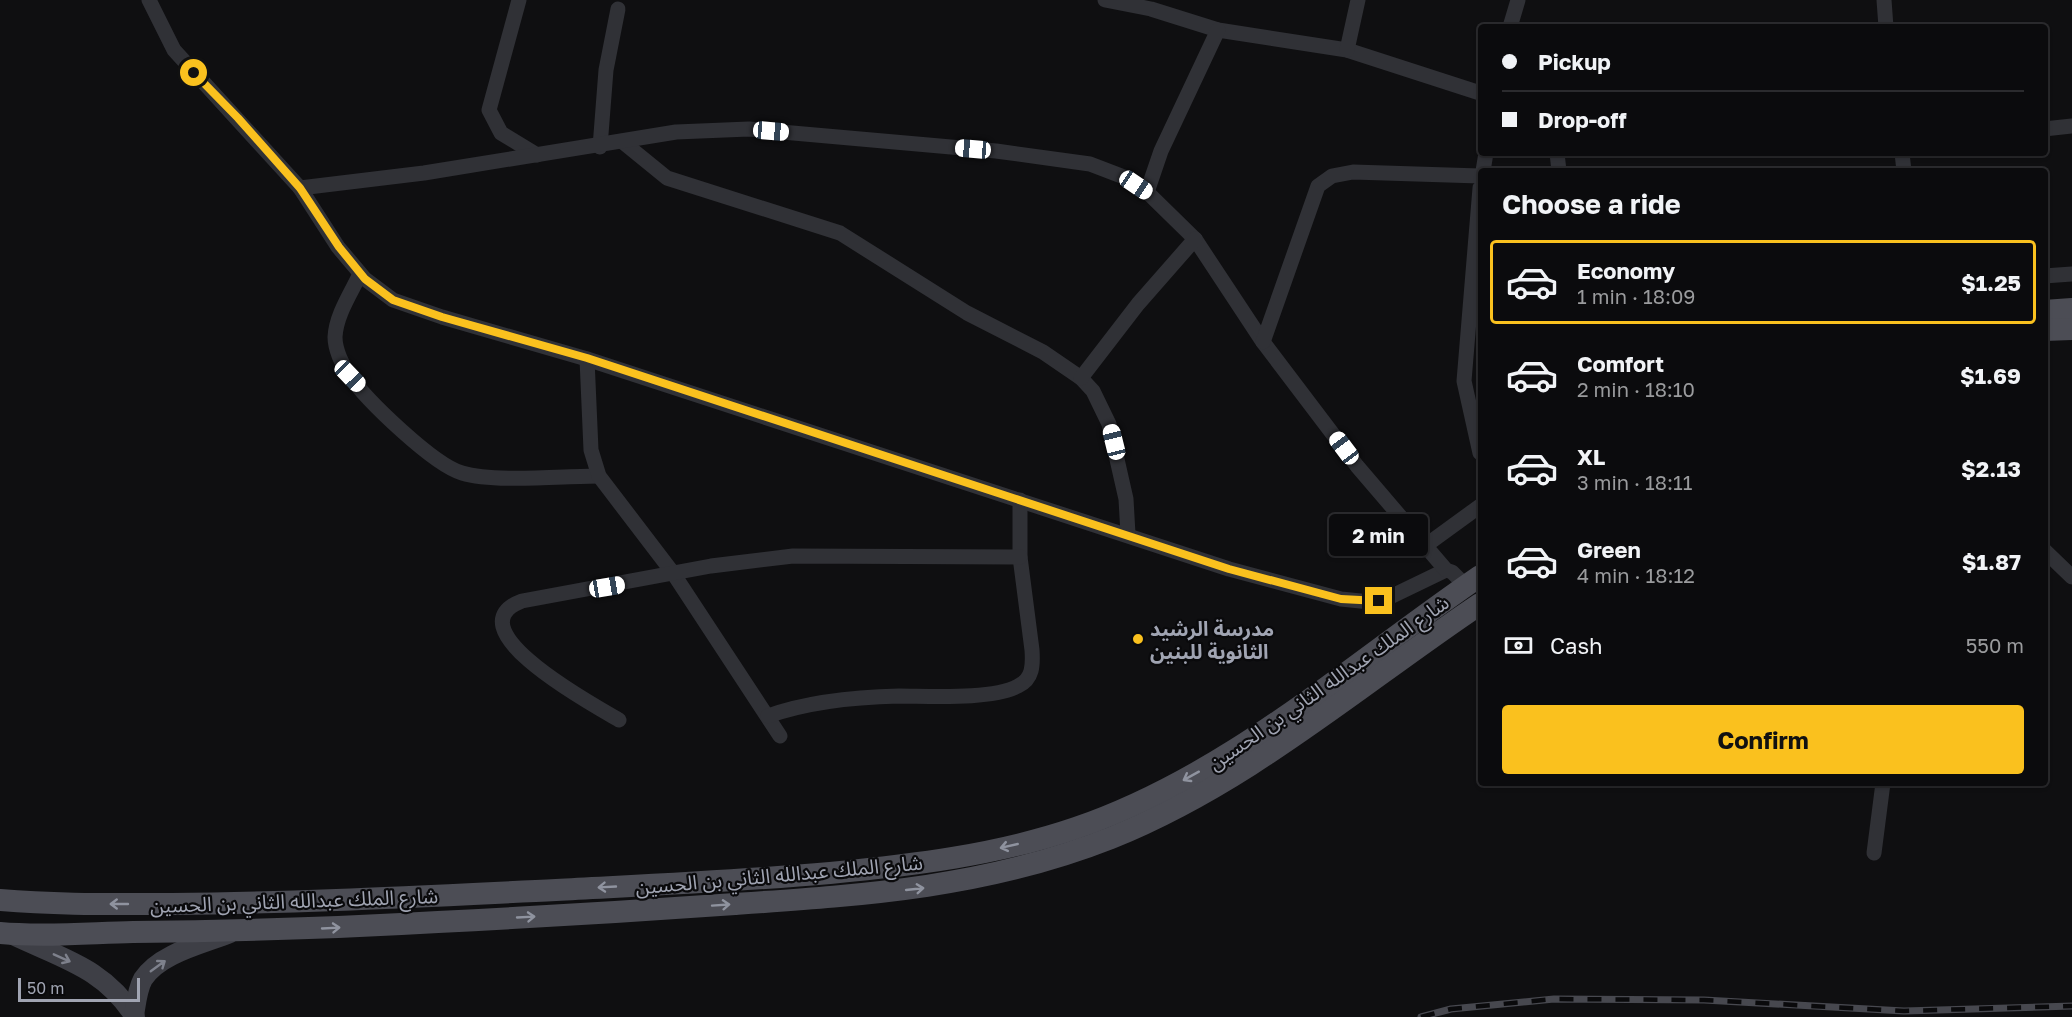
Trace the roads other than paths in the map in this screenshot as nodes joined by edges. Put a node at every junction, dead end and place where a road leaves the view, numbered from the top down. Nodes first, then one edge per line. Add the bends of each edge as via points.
1 (149, 0) edge
2 (519, 0) edge
3 (1105, 0) edge
4 (1358, 0) edge
5 (1518, 0) edge
6 (1884, 0) edge
7 (618, 9) dead end
8 (1511, 24) edge
9 (1886, 24) edge
10 (1218, 30) junction
11 (1347, 50) junction
12 (1478, 92) edge
13 (2072, 126) edge
14 (2048, 129) edge
15 (624, 142) junction
16 (600, 147) junction
17 (537, 155) junction
18 (1478, 176) edge
19 (300, 188) junction
20 (1147, 192) junction
21 (1478, 212) edge
22 (1195, 238) junction
23 (360, 274) junction
24 (2072, 274) edge
25 (2048, 276) edge
26 (2072, 309) edge
27 (2048, 311) edge
28 (2072, 329) edge
29 (2048, 330) edge
30 (1263, 342) junction
31 (587, 358) junction
32 (1081, 378) junction
33 (1478, 444) edge
34 (599, 476) junction
35 (1020, 500) junction
36 (1478, 507) edge
37 (1128, 534) junction
38 (1425, 546) junction
39 (2048, 554) edge
40 (1020, 557) junction
41 (1446, 570) junction
42 (673, 573) junction
43 (2072, 577) edge
44 (1473, 581) edge
45 (1478, 605) edge
46 (768, 716) junction
47 (619, 720) dead end
48 (780, 736) dead end
49 (1883, 786) edge
50 (1874, 853) dead end
51 (771, 878) junction
52 (0, 900) edge
53 (773, 902) junction
54 (286, 903) junction
55 (287, 930) junction
56 (234, 931) junction
57 (4, 933) edge
58 (135, 1017) edge

1 - 19 street via 174,50
2 - 17 street via 489,110 501,133
3 - 10 street via 1151,9
4 - 11 street
5 - 8 street
6 - 9 street
7 - 16 street via 606,70
10 - 11 street
10 - 20 street via 1161,151
11 - 12 street
13 - 14 street
15 - 16 street
15 - 20 street via 676,132 749,129 985,150 1090,164 1124,177
15 - 32 street via 667,178 840,233 967,313 1043,352
16 - 17 street
17 - 19 street
18 - 30 street via 1353,172 1332,176 1318,186
19 - 23 street
20 - 22 street
21 - 33 street via 1464,381
22 - 30 street
22 - 32 street
23 - 31 street via 393,300
23 - 34 street via 340,316 335,338 340,359 350,376 395,423 446,467 489,477
24 - 25 street
26 - 27 main road
28 - 29 main road
30 - 38 street via 1357,466
31 - 34 street via 591,450
31 - 35 street
32 - 37 street via 1093,391 1109,424 1126,499
34 - 42 street
35 - 37 street
35 - 40 street
36 - 38 street
37 - 41 street via 1229,569 1359,602 1388,598
38 - 41 street
39 - 43 street
40 - 42 street via 793,555
40 - 46 street via 1033,665 1028,679 1017,687 969,695 813,703
41 - 44 street
42 - 46 street
42 - 47 street via 522,601 509,606 503,615 507,638 518,652 550,678
44 -> 51 main road, شارع الملك عبدالله الثاني بن الحسين via 1228,755 1124,808 1077,827 976,854 926,863
53 -> 45 main road, شارع الملك عبدالله الثاني بن الحسين via 925,888 975,879 1047,861 1113,837 1215,787 1255,762
46 - 48 street
49 - 50 street
51 - 53 main road
51 -> 54 main road, شارع الملك عبدالله الثاني بن الحسين
54 -> 52 main road, شارع الملك عبدالله الثاني بن الحسين via 85,904
55 -> 53 main road, شارع الملك عبدالله الثاني بن الحسين
54 - 55 main road
55 - 56 main road, شارع الملك عبدالله الثاني بن الحسين
56 - 57 main road, شارع الملك عبدالله الثاني بن الحسين
58 -> 56 street via 139,989 149,972 174,955
57 -> 58 street via 92,972 115,988

